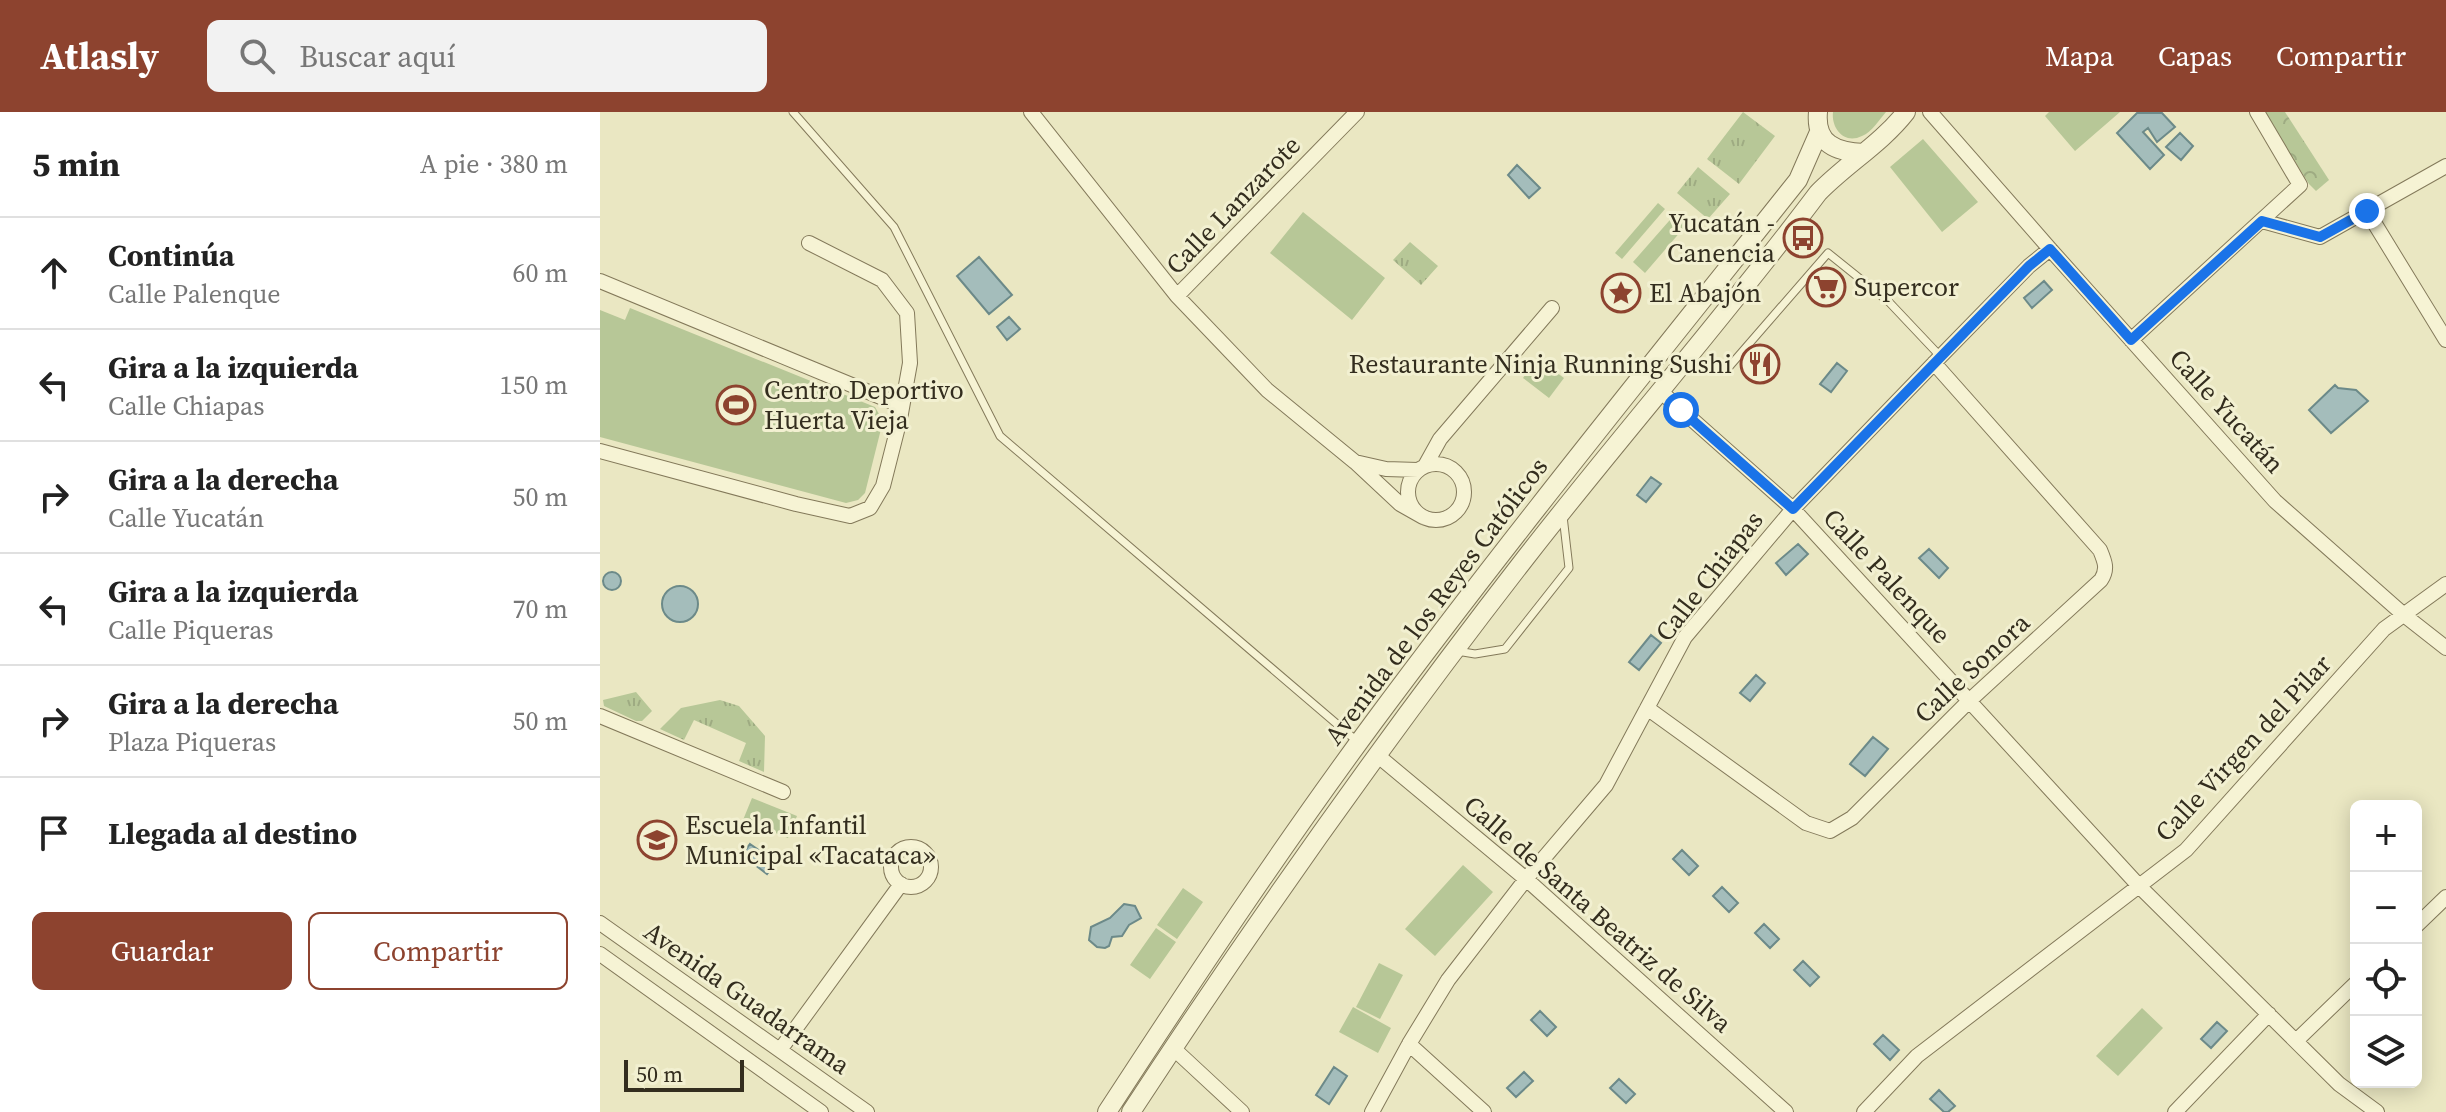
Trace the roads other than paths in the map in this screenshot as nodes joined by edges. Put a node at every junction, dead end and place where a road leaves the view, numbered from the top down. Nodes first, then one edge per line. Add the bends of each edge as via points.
1 (793, 112) edge
2 (1031, 112) edge
3 (1357, 112) edge
4 (1818, 112) edge
5 (1906, 112) edge
6 (1930, 112) edge
7 (2257, 112) edge
8 (1819, 132) junction
9 (1864, 153) junction
10 (2446, 167) edge
11 (2367, 211) junction
12 (2262, 221) junction
13 (809, 243) dead end
14 (2050, 249) junction
15 (600, 281) edge
16 (1177, 296) junction
17 (1552, 308) dead end
18 (2131, 340) junction
19 (2446, 340) edge
20 (1937, 360) junction
21 (1676, 370) junction
22 (1660, 391) junction
23 (900, 405) junction
24 (1440, 439) junction
25 (600, 451) edge
26 (1355, 462) junction
27 (1447, 466) junction
28 (1422, 468) junction
29 (1793, 509) junction
30 (1563, 511) junction
31 (1423, 517) junction
32 (2446, 584) edge
33 (2404, 615) junction
34 (2446, 648) edge
35 (1455, 651) junction
36 (1969, 701) junction
37 (1647, 708) junction
38 (600, 716) edge
39 (1359, 743) junction
40 (1377, 755) junction
41 (783, 792) dead end
42 (1526, 879) junction
43 (901, 884) dead end
44 (2140, 887) junction
45 (2446, 897) edge
46 (2422, 920) edge
47 (600, 923) edge
48 (600, 954) edge
49 (2350, 989) edge
50 (2269, 1014) junction
51 (2296, 1041) junction
52 (1409, 1044) junction
53 (1173, 1048) junction
54 (780, 1050) junction
55 (821, 1112) edge
56 (867, 1112) edge
57 (1107, 1112) edge
58 (1131, 1112) edge
59 (1242, 1112) edge
60 (1372, 1112) edge
61 (1484, 1112) edge
62 (1786, 1112) edge
63 (1864, 1112) edge
64 (2175, 1112) edge
65 (2377, 1112) edge

1 - 39 lane via 894,227 1000,436
2 - 16 street
3 - 16 street, Calle Lanzarote
4 - 8 street
5 - 9 street, Avenida de los Reyes Católicos
6 - 14 street, Calle Yucatán
7 - 12 street via 2300,185
8 - 9 street via 1829,145
8 - 39 street, Avenida de los Reyes Católicos via 1798,180
9 - 21 street, Avenida de los Reyes Católicos via 1818,193
10 - 11 street
11 - 12 street via 2320,237
11 - 19 street
12 - 18 street
13 - 23 street via 882,280 907,313 910,363
14 - 18 street, Calle Yucatán
14 - 20 street, Calle Chiapas
15 - 23 street
16 - 26 street via 1267,390
17 - 24 street
18 - 33 street, Calle Yucatán via 2275,501
20 - 21 lane via 1889,302 1828,253 1728,368
20 - 29 street, Calle Chiapas
20 - 36 street, Calle Sonora via 2106,563 2101,580
21 - 22 street, Avenida de los Reyes Católicos
22 - 29 street, Calle Palenque
22 - 30 street, Avenida de los Reyes Católicos
23 - 25 street via 883,486 870,508 850,516
24 - 27 street
24 - 28 street
26 - 28 street via 1386,469
26 - 31 street via 1400,504
27 - 28 street
27 - 31 street via 1463,484 1463,500 1447,518
28 - 31 street via 1410,482 1409,498
29 - 36 street, Calle Palenque
29 - 37 street, Calle Chiapas via 1685,637
30 - 35 street, Avenida de los Reyes Católicos
30 - 35 lane via 1569,568 1505,649
32 - 33 street, Calle Virgen del Pilar
33 - 34 street, Calle Yucatán
33 - 44 street, Calle Virgen del Pilar via 2384,629 2186,850
35 - 40 street, Avenida de los Reyes Católicos
36 - 37 street, Calle Sonora via 1852,818 1830,831 1806,823
36 - 44 street, Calle Palenque
37 - 42 street, Calle Chiapas via 1606,785
38 - 41 street
39 - 57 street, Avenida de los Reyes Católicos via 1239,910
40 - 42 street, Calle de Santa Beatriz de Silva
40 - 53 street, Avenida de los Reyes Católicos
42 - 52 street, Calle Chiapas via 1448,980
42 - 62 street, Calle de Santa Beatriz de Silva
43 - 54 street
44 - 50 street, Calle Palenque
44 - 63 street, Calle Virgen del Pilar via 1917,1056
45 - 46 street
47 - 54 street, Avenida Guadarrama
48 - 55 street, Avenida Guadarrama
49 - 51 street
50 - 51 street, Calle Palenque
50 - 64 street
51 - 65 street, Calle Palenque
52 - 60 street, Calle Chiapas
52 - 61 street
53 - 58 street, Avenida de los Reyes Católicos
53 - 59 street
54 - 56 street, Avenida Guadarrama

